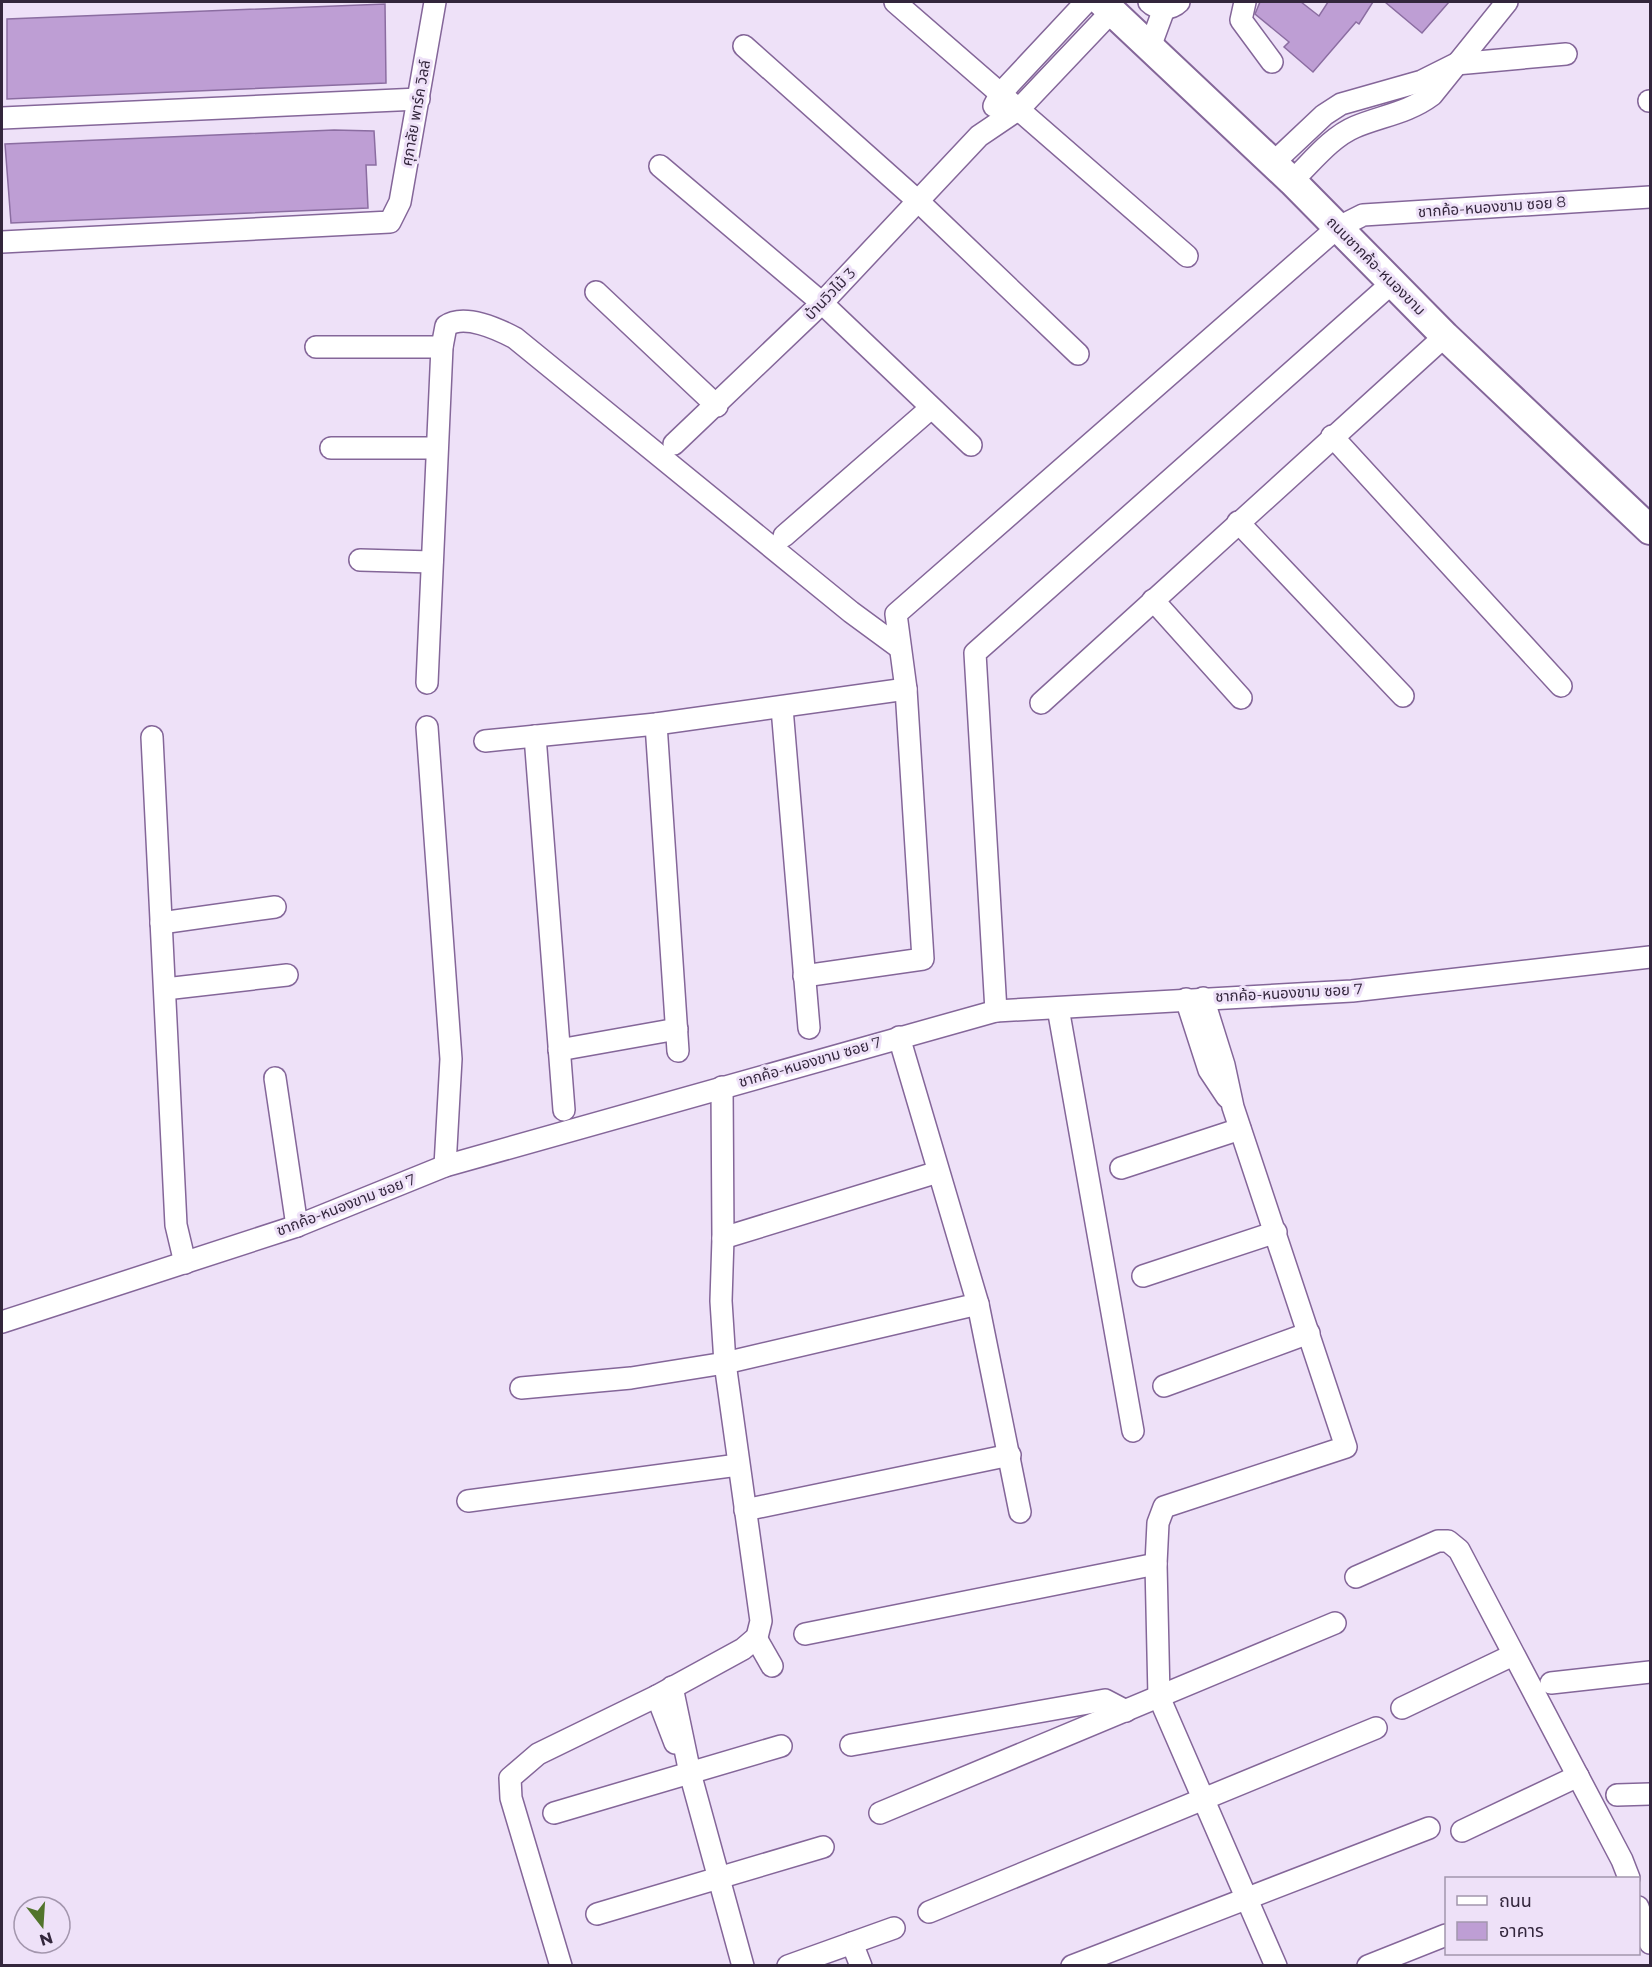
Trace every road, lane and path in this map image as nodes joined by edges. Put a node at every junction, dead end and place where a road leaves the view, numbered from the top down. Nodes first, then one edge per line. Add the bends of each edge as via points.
1 (435, 2) edge
2 (895, 2) edge
3 (1245, 2) edge
4 (1507, 2) edge
5 (1103, 4) edge
6 (1164, 4) edge
7 (744, 46) dead end
8 (1150, 47) junction
9 (1566, 54) dead end
10 (1272, 62) dead end
11 (1456, 64) junction
12 (1001, 93) junction
13 (418, 99) junction
14 (1019, 109) junction
15 (2, 118) edge
16 (979, 136) junction
17 (660, 166) dead end
18 (1282, 172) junction
19 (1650, 197) edge
20 (919, 202) junction
21 (1337, 228) junction
22 (2, 242) edge
23 (1187, 256) dead end
24 (1392, 283) junction
25 (596, 292) dead end
26 (822, 303) junction
27 (1445, 336) junction
28 (442, 347) junction
29 (316, 348) dead end
30 (1078, 354) dead end
31 (717, 406) junction
32 (931, 408) junction
33 (1332, 436) junction
34 (674, 444) dead end
35 (971, 446) dead end
36 (331, 448) dead end
37 (437, 448) junction
38 (1238, 522) junction
39 (1650, 530) edge
40 (784, 536) dead end
41 (360, 560) dead end
42 (432, 562) junction
43 (1153, 600) junction
44 (900, 648) junction
45 (427, 683) dead end
46 (1561, 686) dead end
47 (906, 689) junction
48 (1403, 696) dead end
49 (1240, 698) dead end
50 (1041, 704) dead end
51 (782, 708) junction
52 (656, 724) junction
53 (427, 727) dead end
54 (535, 736) junction
55 (152, 737) dead end
56 (485, 741) dead end
57 (275, 907) dead end
58 (161, 923) junction
59 (1650, 957) edge
60 (287, 975) dead end
61 (804, 976) junction
62 (165, 989) junction
63 (1195, 998) junction
64 (1058, 1008) junction
65 (996, 1011) junction
66 (809, 1028) dead end
67 (677, 1029) junction
68 (898, 1037) junction
69 (559, 1050) junction
70 (678, 1051) dead end
71 (275, 1078) dead end
72 (722, 1087) junction
73 (564, 1110) dead end
74 (1240, 1129) junction
75 (445, 1166) junction
76 (1120, 1168) dead end
77 (938, 1172) junction
78 (297, 1227) junction
79 (1276, 1232) junction
80 (723, 1238) junction
81 (185, 1263) junction
82 (1143, 1276) dead end
83 (978, 1304) junction
84 (2, 1322) edge
85 (1309, 1333) junction
86 (725, 1363) junction
87 (1164, 1386) dead end
88 (521, 1388) dead end
89 (1133, 1431) dead end
90 (1010, 1455) junction
91 (738, 1465) junction
92 (468, 1501) dead end
93 (745, 1510) junction
94 (1020, 1512) dead end
95 (1155, 1564) junction
96 (1356, 1577) dead end
97 (1335, 1623) dead end
98 (805, 1634) dead end
99 (756, 1638) junction
100 (1513, 1655) junction
101 (772, 1666) dead end
102 (1650, 1672) edge
103 (1551, 1683) dead end
104 (664, 1692) junction
105 (1159, 1697) junction
106 (1402, 1708) dead end
107 (1126, 1711) junction
108 (1376, 1728) dead end
109 (850, 1745) dead end
110 (781, 1746) dead end
111 (690, 1773) junction
112 (1578, 1776) junction
113 (1650, 1794) edge
114 (1617, 1795) dead end
115 (1204, 1797) junction
116 (554, 1813) dead end
117 (880, 1813) dead end
118 (1429, 1828) dead end
119 (1462, 1831) dead end
120 (823, 1847) dead end
121 (718, 1877) junction
122 (1629, 1877) edge
123 (1247, 1898) junction
124 (929, 1912) dead end
125 (1640, 1913) edge
126 (597, 1914) dead end
127 (894, 1928) dead end
128 (1445, 1935) edge
129 (852, 1943) junction
130 (1650, 1943) edge
131 (561, 1965) edge
132 (743, 1965) edge
133 (788, 1965) edge
134 (861, 1965) edge
135 (1072, 1965) edge
136 (1276, 1965) edge
137 (1368, 1965) edge

1 - 13 street, ศุภาลัย พาร์ค วิลล์
2 - 12 street
3 - 10 street via 1241,20
4 - 11 street
5 - 8 street, ถนนชากค้อ-หนองขาม
5 - 12 street, บ้านวิวไม้ 3
5 - 14 street, บ้านวิวไม้ 3
6 - 8 street
7 - 20 street
8 - 18 street, ถนนชากค้อ-หนองขาม
9 - 11 street
11 - 18 street via 1422,81 1341,104 1324,115
12 - 14 street
12 - 16 street, บ้านวิวไม้ 3
13 - 15 street
13 - 22 street, ศุภาลัย พาร์ค วิลล์ via 400,202 390,222
14 - 16 street, บ้านวิวไม้ 3
14 - 23 street
16 - 20 street, บ้านวิวไม้ 3
17 - 26 street
18 - 21 street, ถนนชากค้อ-หนองขาม
19 - 21 street, ชากค้อ-หนองขาม ซอย 8 via 1363,215
20 - 26 street, บ้านวิวไม้ 3
20 - 30 street
21 - 24 street, ถนนชากค้อ-หนองขาม
21 - 44 street, ชากค้อ-หนองขาม ซอย 8 via 896,614
24 - 27 street, ถนนชากค้อ-หนองขาม
24 - 65 street via 975,653
25 - 31 street
26 - 31 street, บ้านวิวไม้ 3
26 - 32 street
27 - 33 street
27 - 39 street, ถนนชากค้อ-หนองขาม
28 - 29 street
28 - 37 street
28 - 44 street via 446,326 459,322 483,325 515,338
31 - 34 street, บ้านวิวไม้ 3
32 - 35 street
32 - 40 street
33 - 38 street
33 - 46 street
36 - 37 street
37 - 42 street
38 - 43 street
38 - 48 street
41 - 42 street
42 - 45 street
43 - 49 street
43 - 50 street
44 - 47 street
47 - 51 street
47 - 61 street via 923,959
51 - 52 street
51 - 61 street
52 - 54 street
52 - 67 street
53 - 75 street via 451,1059
54 - 56 street
54 - 69 street
55 - 58 street
57 - 58 street
58 - 62 street
59 - 63 street, ชากค้อ-หนองขาม ซอย 7 via 1352,991
60 - 62 street
61 - 66 street
62 - 81 street via 176,1225
63 - 64 street, ชากค้อ-หนองขาม ซอย 7
63 - 74 street via 1224,1065
64 - 65 street, ชากค้อ-หนองขาม ซอย 7
64 - 89 street
65 - 68 street, ชากค้อ-หนองขาม ซอย 7
67 - 69 street
67 - 70 street
68 - 72 street, ชากค้อ-หนองขาม ซอย 7
68 - 77 street
69 - 73 street
71 - 78 street
72 - 75 street, ชากค้อ-หนองขาม ซอย 7
72 - 80 street
74 - 76 street
74 - 79 street
75 - 78 street, ชากค้อ-หนองขาม ซอย 7
77 - 80 street
77 - 83 street
78 - 81 street, ชากค้อ-หนองขาม ซอย 7
79 - 82 street
79 - 85 street
80 - 86 street via 721,1302
81 - 84 street, ชากค้อ-หนองขาม ซอย 7
83 - 86 street
83 - 90 street
85 - 87 street
85 - 95 street via 1346,1448 1164,1507 1158,1523
86 - 88 street via 631,1378
86 - 91 street
90 - 93 street
90 - 94 street
91 - 92 street
91 - 93 street
93 - 99 street via 761,1621
95 - 98 street
95 - 105 street
96 - 100 street via 1438,1541 1448,1541 1459,1550
97 - 105 street
99 - 101 street
99 - 104 street
100 - 106 street
100 - 112 street
102 - 103 street
104 - 111 street
104 - 131 street via 538,1755 510,1778 512,1798
105 - 107 street
105 - 115 street
107 - 109 street via 1105,1700
107 - 117 street
108 - 115 street
110 - 111 street
111 - 116 street
111 - 121 street
112 - 119 street
112 - 122 street
113 - 114 street
115 - 123 street
115 - 124 street
118 - 123 street
120 - 121 street
121 - 126 street
121 - 132 street
123 - 135 street
123 - 136 street
125 - 130 street
127 - 129 street
128 - 137 street
129 - 133 street
129 - 134 street

